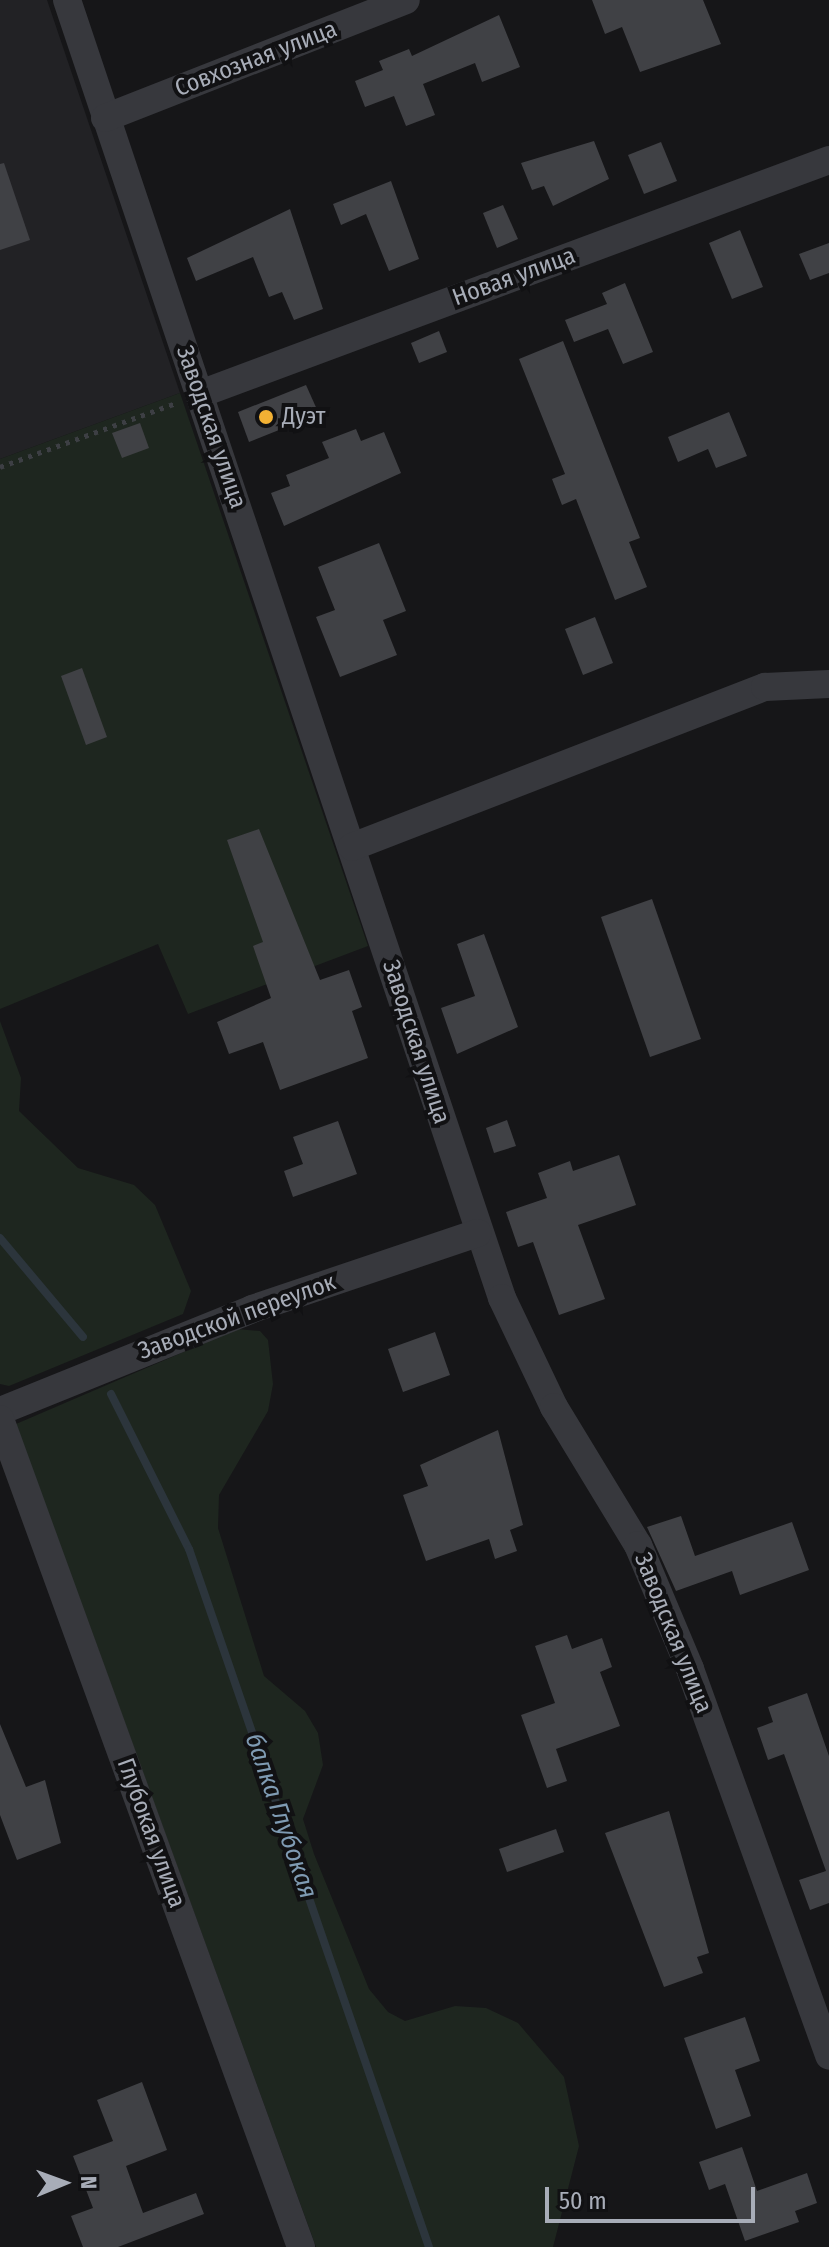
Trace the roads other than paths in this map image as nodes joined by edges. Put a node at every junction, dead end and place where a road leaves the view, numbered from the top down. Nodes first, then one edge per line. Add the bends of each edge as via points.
1 (67, 0) edge
2 (406, 0) edge
3 (105, 118) junction
4 (829, 160) edge
5 (200, 394) junction
6 (829, 684) edge
7 (352, 847) junction
8 (478, 1233) junction
9 (0, 1411) edge
10 (0, 1419) edge
11 (829, 2056) edge
12 (301, 2247) edge

1 - 3 street, Заводская улица
2 - 3 street, Совхозная улица
3 - 5 street, Заводская улица
4 - 5 street, Новая улица
5 - 7 street, Заводская улица
6 - 7 street via 765,687
7 - 8 street, Заводская улица
8 - 9 street, Заводской переулок via 252,1309
8 - 11 street, Заводская улица via 531,1362 617,1503 656,1586
10 - 12 street, Глубокая улица

